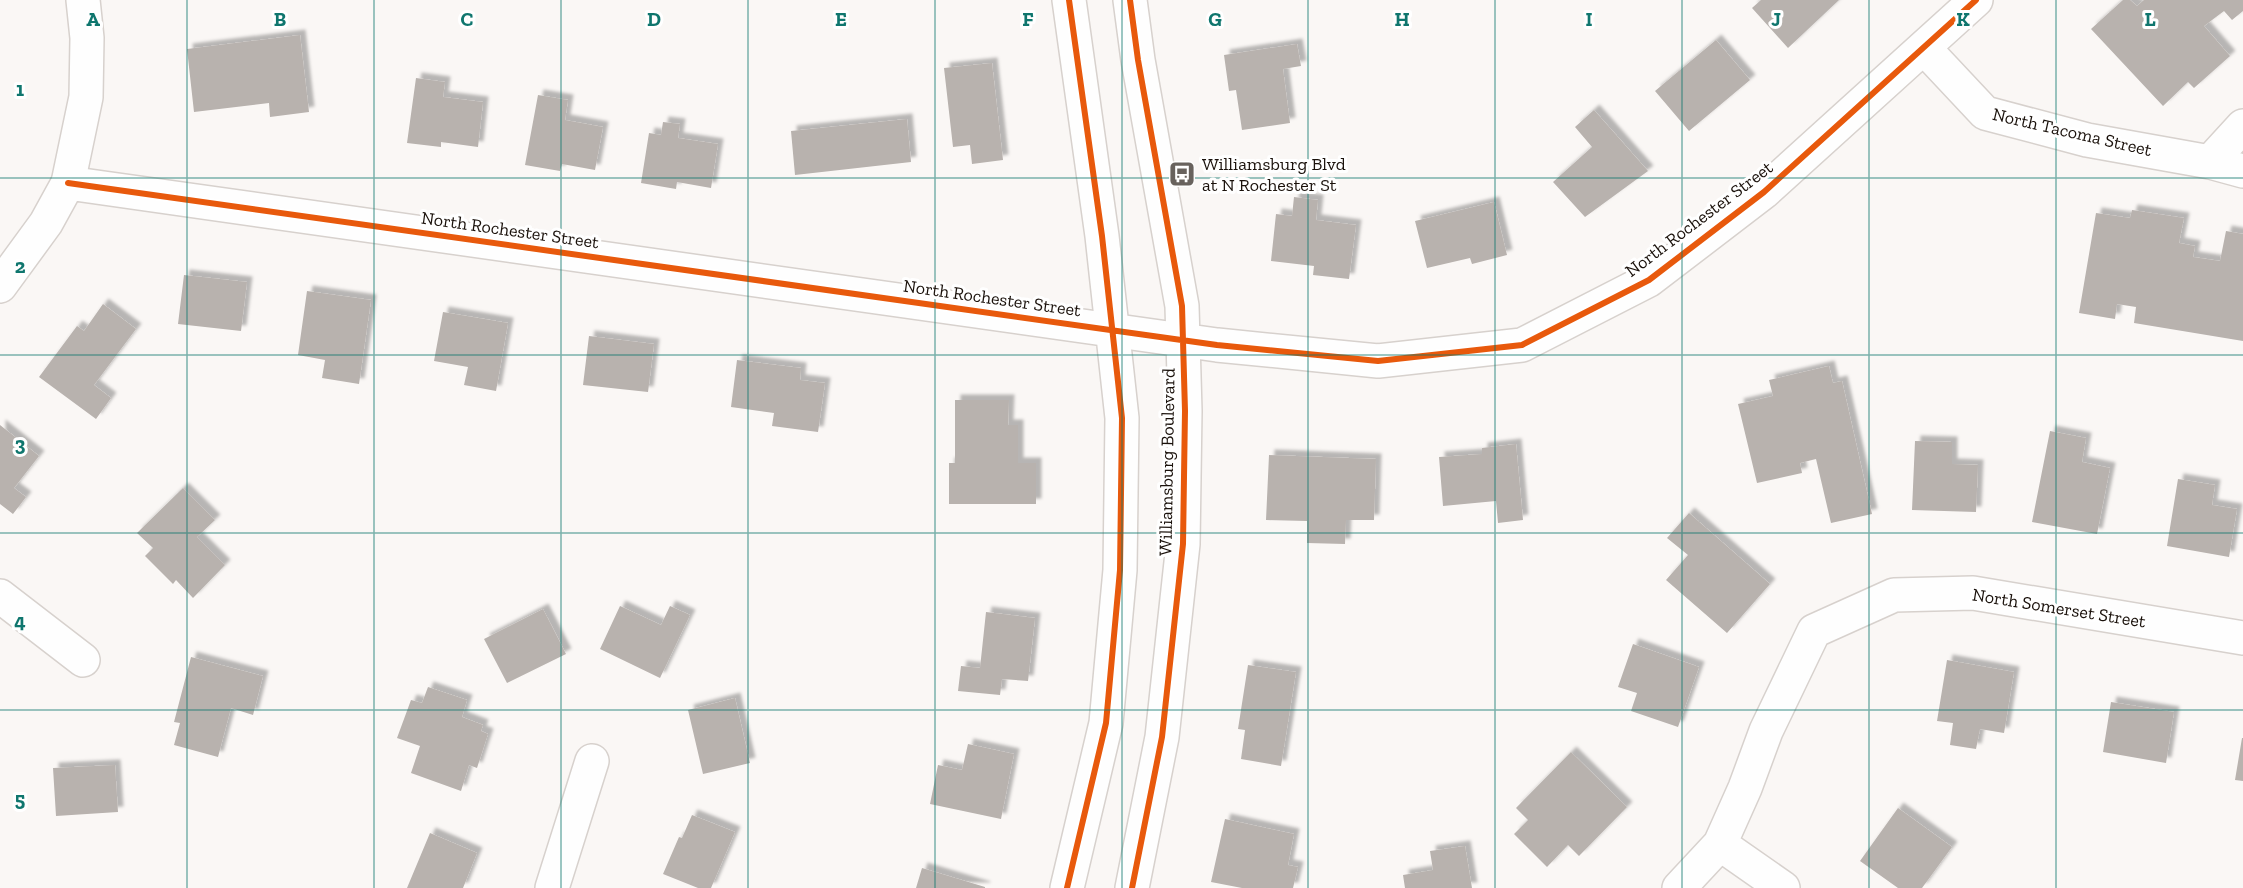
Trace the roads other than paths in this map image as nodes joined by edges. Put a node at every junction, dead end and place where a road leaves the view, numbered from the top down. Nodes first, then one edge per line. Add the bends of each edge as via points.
1 (83, 0) edge
2 (1069, 0) edge
3 (1130, 0) edge
4 (1976, 0) edge
5 (1924, 48) junction
6 (2243, 126) edge
7 (2210, 162) junction
8 (2243, 171) edge
9 (68, 183) junction
10 (0, 286) edge
11 (1113, 330) junction
12 (1184, 340) junction
13 (0, 596) edge
14 (2243, 638) edge
15 (83, 660) dead end
16 (592, 761) dead end
17 (1720, 844) junction
18 (552, 888) edge
19 (1067, 888) edge
20 (1132, 888) edge
21 (1679, 888) edge
22 (1783, 888) edge

1 - 9 street via 86,98
2 - 11 street
3 - 12 street, Williamsburg Boulevard via 1182,306
4 - 5 street, North Rochester Street
5 - 7 street, North Tacoma Street via 1985,113 2087,140
5 - 12 street, North Rochester Street via 1764,192 1649,280 1522,345 1378,361
6 - 7 street
7 - 8 street, North Tacoma Street
9 - 10 street via 46,223
9 - 11 street, North Rochester Street
11 - 12 street, North Rochester Street
11 - 19 street via 1122,418 1120,570 1106,723
12 - 20 street, Williamsburg Boulevard via 1183,544 1162,736
13 - 15 street
14 - 17 street, North Somerset Street via 1973,593 1894,595 1815,631 1766,731
16 - 18 street
17 - 21 street, North Somerset Street
17 - 22 street

